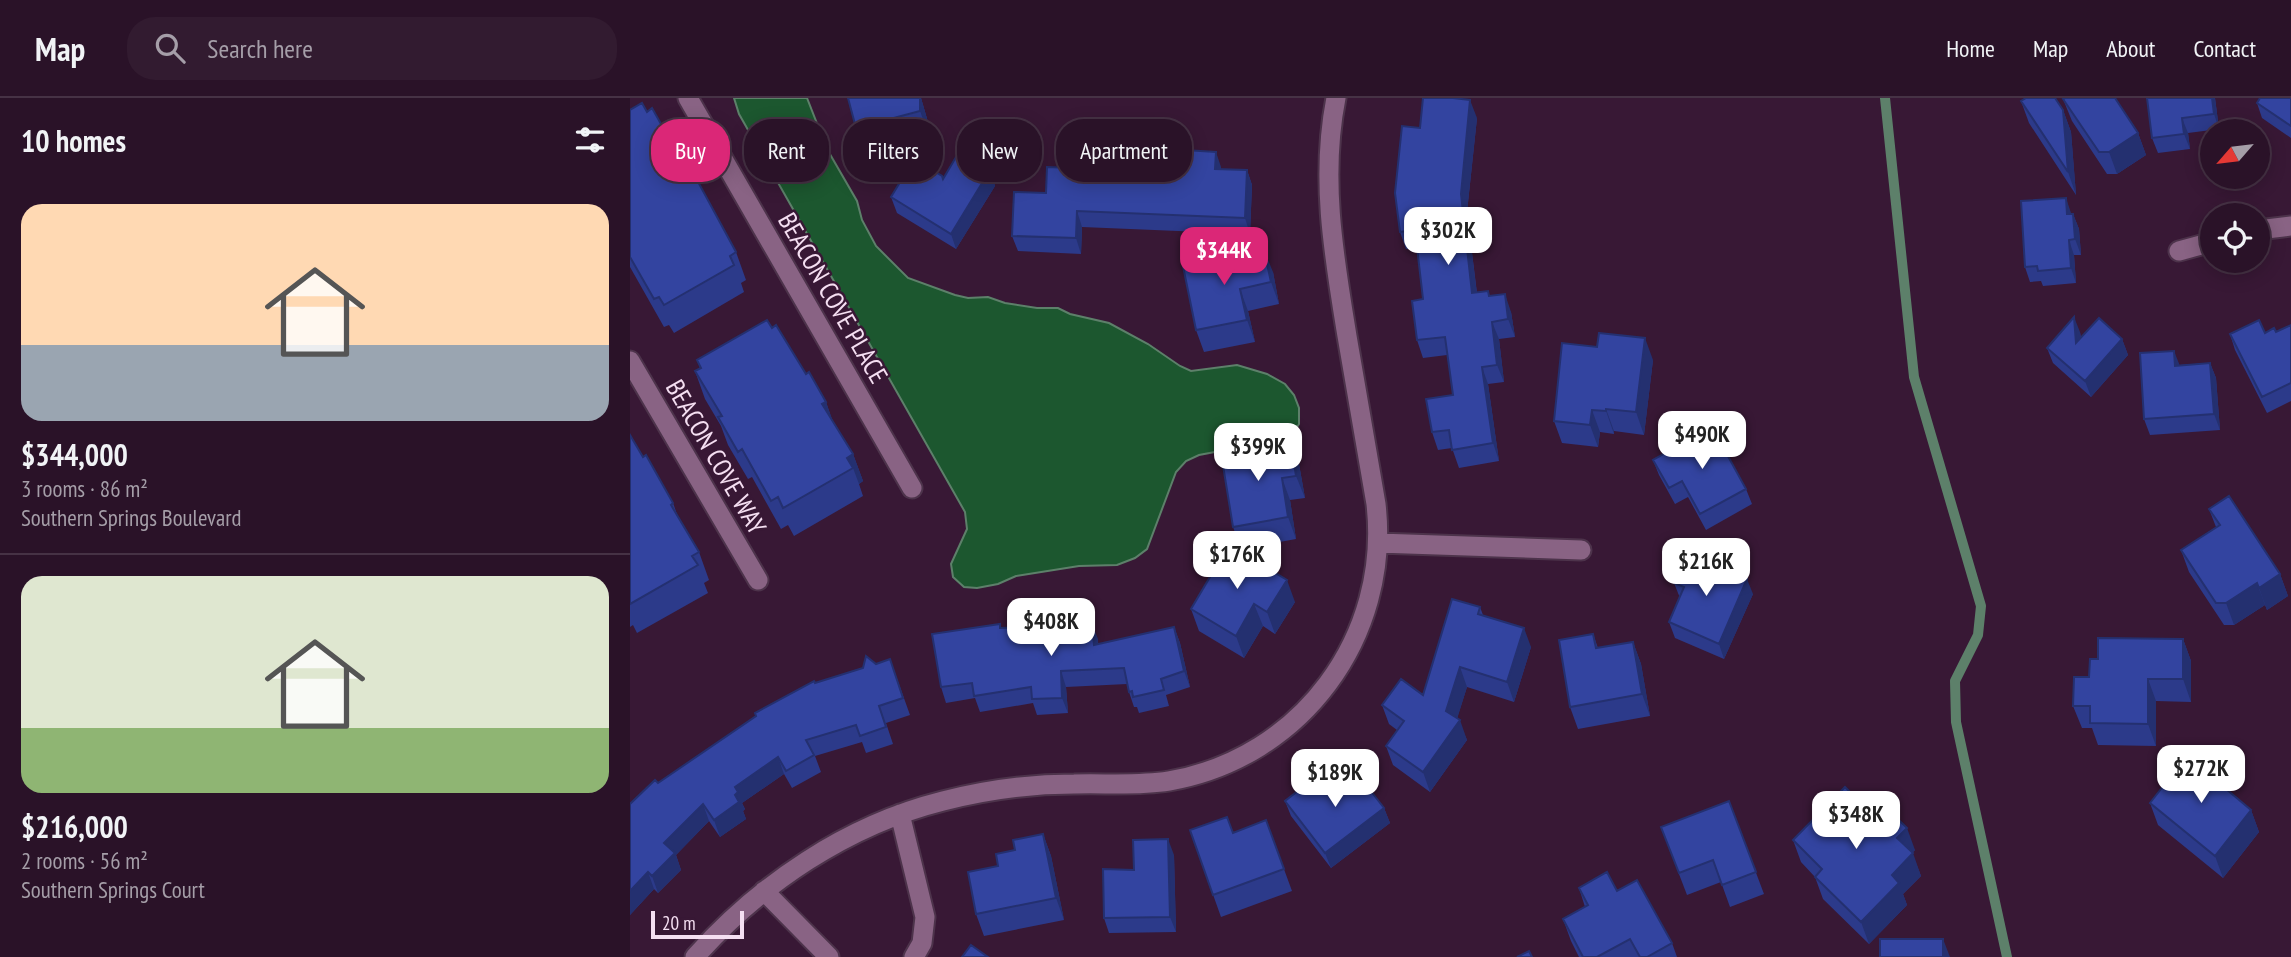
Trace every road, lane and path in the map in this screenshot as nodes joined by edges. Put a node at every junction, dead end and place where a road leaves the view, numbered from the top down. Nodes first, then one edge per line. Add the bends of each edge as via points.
1 (688, 98) edge
2 (1336, 98) edge
3 (2291, 226) edge
4 (2270, 229) edge
5 (2200, 245) edge
6 (2179, 251) dead end
7 (630, 361) edge
8 (912, 488) dead end
9 (1378, 543) junction
10 (1581, 550) dead end
11 (758, 580) dead end
12 (901, 814) junction
13 (764, 891) junction
14 (695, 957) edge
15 (829, 957) edge
16 (914, 957) edge

1 - 8 street, BEACON COVE PLACE
2 - 9 street via 1328,198 1376,503
3 - 4 street
5 - 6 street
7 - 11 street, BEACON COVE WAY
9 - 10 street
9 - 12 street via 1365,615 1340,668 1301,714 1256,749 1202,773 1172,780 1018,787
12 - 13 street via 816,855
12 - 16 street via 925,918 922,943
13 - 14 street
13 - 15 street

